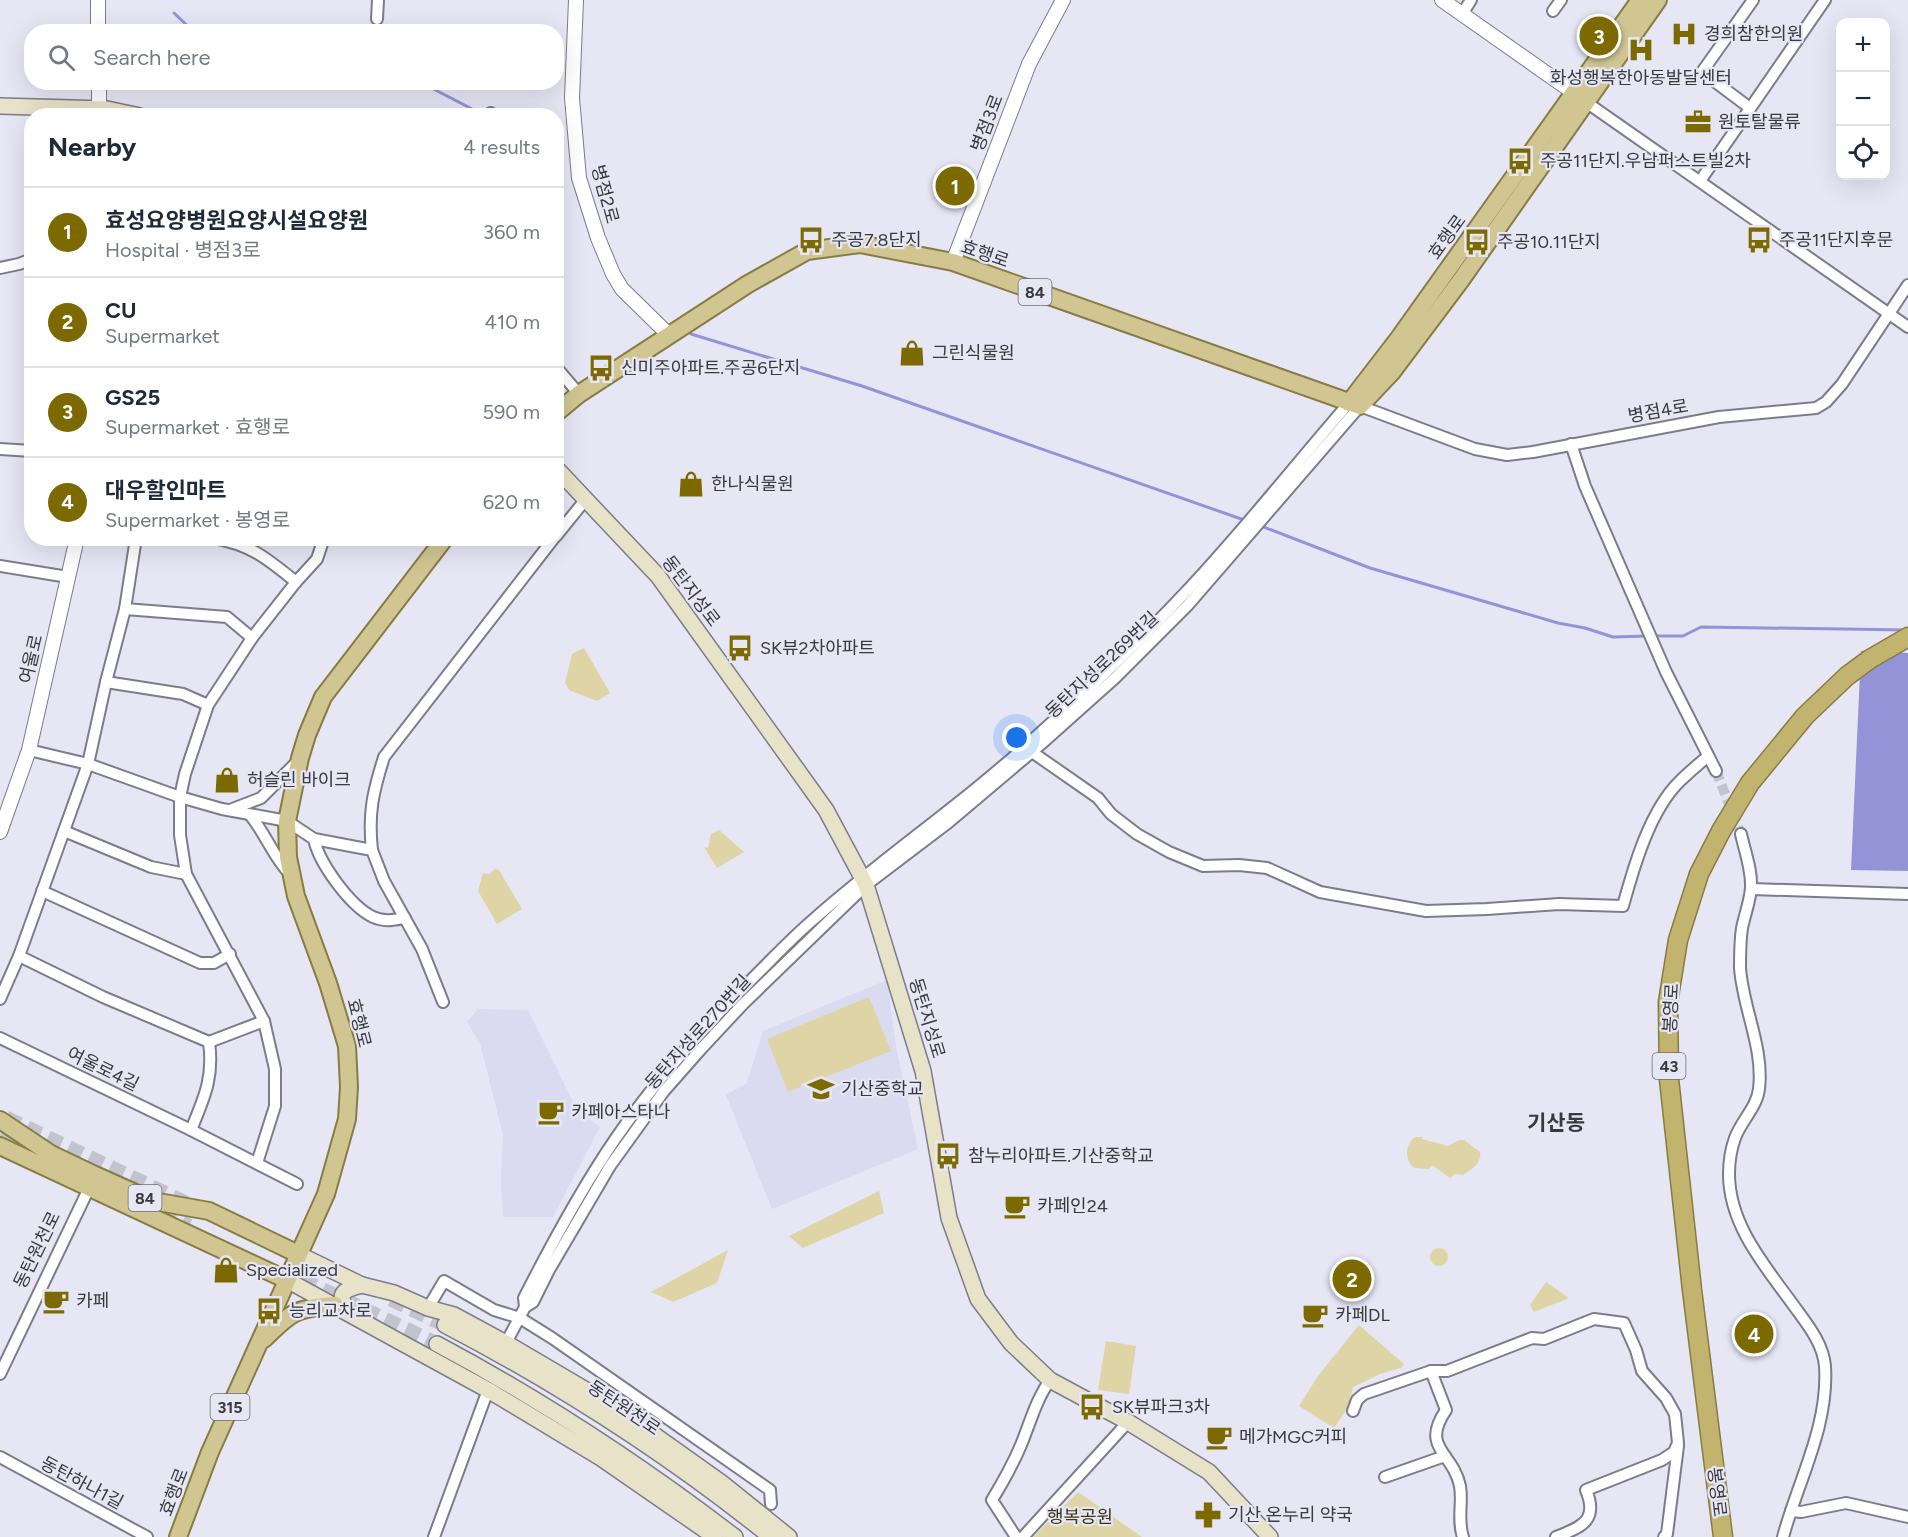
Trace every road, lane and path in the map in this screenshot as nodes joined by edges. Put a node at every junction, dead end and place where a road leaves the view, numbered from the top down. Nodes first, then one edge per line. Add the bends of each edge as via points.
1 (98, 0) edge
2 (378, 0) edge
3 (576, 0) edge
4 (1063, 0) edge
5 (1442, 0) edge
6 (1471, 0) edge
7 (1561, 0) edge
8 (1640, 0) edge
9 (1658, 0) edge
10 (1753, 0) edge
11 (1824, 0) edge
12 (1553, 11) dead end
13 (1462, 14) junction
14 (377, 19) dead end
15 (98, 24) edge
16 (99, 90) edge
17 (1580, 97) junction
18 (0, 106) edge
19 (33, 108) edge
20 (99, 108) edge
21 (1750, 108) junction
22 (1700, 181) junction
23 (24, 262) edge
24 (953, 262) junction
25 (0, 268) edge
26 (1908, 285) edge
27 (1887, 313) junction
28 (1908, 327) edge
29 (664, 339) junction
30 (564, 376) edge
31 (579, 394) junction
32 (1355, 404) junction
33 (564, 406) edge
34 (1571, 444) junction
35 (0, 449) edge
36 (24, 450) edge
37 (564, 476) edge
38 (564, 482) edge
39 (573, 485) junction
40 (586, 499) junction
41 (564, 526) edge
42 (1235, 545) junction
43 (75, 546) edge
44 (135, 546) edge
45 (242, 546) edge
46 (321, 546) edge
47 (438, 546) edge
48 (548, 546) edge
49 (0, 566) edge
50 (68, 577) junction
51 (296, 582) junction
52 (125, 609) junction
53 (1908, 637) edge
54 (252, 638) junction
55 (106, 682) junction
56 (208, 705) junction
57 (28, 750) junction
58 (1032, 752) junction
59 (1708, 756) junction
60 (300, 758) junction
61 (88, 764) junction
62 (1716, 771) tunnel mouth
63 (180, 796) junction
64 (228, 810) junction
65 (250, 815) junction
66 (287, 821) junction
67 (64, 831) junction
68 (0, 832) edge
69 (1741, 834) tunnel mouth
70 (314, 839) junction
71 (372, 850) junction
72 (186, 874) junction
73 (290, 875) junction
74 (864, 882) junction
75 (1751, 889) junction
76 (42, 891) junction
77 (1908, 894) edge
78 (405, 918) junction
79 (230, 954) junction
80 (19, 956) junction
81 (0, 999) edge
82 (442, 1002) dead end
83 (264, 1021) junction
84 (0, 1038) edge
85 (209, 1042) junction
86 (0, 1120) edge
87 (191, 1130) junction
88 (0, 1146) edge
89 (257, 1163) junction
90 (92, 1181) junction
91 (297, 1184) dead end
92 (298, 1254) junction
93 (287, 1280) junction
94 (362, 1286) junction
95 (428, 1308) junction
96 (342, 1309) junction
97 (523, 1313) junction
98 (445, 1325) tunnel mouth
99 (506, 1343) junction
100 (437, 1344) tunnel mouth
101 (257, 1346) junction
102 (1431, 1371) junction
103 (0, 1374) edge
104 (1050, 1380) junction
105 (488, 1390) junction
106 (1353, 1411) dead end
107 (1128, 1422) junction
108 (1678, 1443) junction
109 (1445, 1456) junction
110 (0, 1457) edge
111 (1385, 1477) dead end
112 (771, 1504) dead end
113 (1791, 1511) junction
114 (1908, 1517) edge
115 (1724, 1532) edge
116 (1576, 1534) edge
117 (147, 1537) edge
118 (178, 1537) edge
119 (434, 1537) edge
120 (715, 1537) edge
121 (735, 1537) edge
122 (771, 1537) edge
123 (789, 1537) edge
124 (1017, 1537) edge
125 (1023, 1537) edge
126 (1270, 1537) edge
127 (1463, 1537) edge
128 (1556, 1537) edge
129 (1664, 1537) edge
130 (1783, 1537) edge

1 - 15 street
2 - 14 street
3 - 29 street, 병점2로 via 572,98 579,178 613,274
4 - 24 street, 병점3로 via 1029,64
5 - 13 street
6 - 13 street
7 - 12 street
8 - 17 main road, 효행로
9 - 17 main road, 효행로
10 - 21 street via 1702,72
11 - 21 street
13 - 17 street
16 - 20 street
17 - 22 street
17 - 32 main road, 효행로 via 1461,280 1392,372
18 - 19 main road
21 - 22 street
22 - 27 street
23 - 25 street
24 - 29 main road, 효행로 / 84 via 860,243 807,251
24 - 32 main road, 효행로 / 84
26 - 27 street, 병점4로
27 - 28 street
27 - 34 street, 병점4로 via 1842,384 1816,408 1719,417
29 - 31 main road, 84
30 - 31 street
31 - 33 main road, 84
32 - 34 street, 병점4로 via 1485,451 1507,455
32 - 42 street
34 - 59 street via 1658,652
35 - 36 street
37 - 39 main road, 동탄지성로
38 - 39 main road
39 - 40 main road, 동탄지성로
40 - 41 street
40 - 74 main road, 동탄지성로 via 658,576 826,810
42 - 58 street, 동탄지성로269번길 via 1188,605 1115,678
42 - 74 street via 1035,738
43 - 50 street, 여울로
44 - 52 street
45 - 51 street via 265,557
46 - 51 street via 317,559
47 - 60 main road, 효행로 via 323,697
48 - 71 street via 384,758 372,794
49 - 50 street
50 - 57 street, 여울로
51 - 54 street
52 - 54 street via 227,617
52 - 55 street
53 - 115 highway, 봉영로 / 43 via 1846,676 1805,716 1750,783 1699,874 1678,940 1668,1002 1669,1079
54 - 56 street
55 - 56 street via 183,694
55 - 61 street
56 - 63 street
57 - 61 street
57 - 68 street, 여울로
58 - 59 street via 1098,798 1137,834 1203,866 1267,868 1320,892 1426,911 1559,904 1623,906 1636,860 1664,802
58 - 74 street, 동탄지성로269번길 via 949,822
59 - 62 street
60 - 64 street via 261,798
60 - 66 main road, 효행로
61 - 63 street
61 - 67 street
63 - 64 street
63 - 72 street via 180,836
64 - 65 street
65 - 66 street
65 - 73 street
66 - 70 street
66 - 73 main road, 효행로
67 - 72 street via 151,867
67 - 76 street
69 - 75 street
70 - 71 street
70 - 78 street via 317,852 358,907 388,921
71 - 78 street
72 - 79 street
73 - 92 main road, 효행로 via 347,1046 349,1087 347,1119 326,1194
74 - 97 street via 796,936 677,1057 581,1193 524,1298
74 - 104 main road, 동탄지성로 via 923,1071 950,1218 978,1299 1011,1343
75 - 77 street
75 - 113 street via 1742,929 1740,970 1760,1084 1735,1137 1730,1156 1731,1192 1744,1234 1815,1336 1825,1364 1817,1433
76 - 79 street via 200,963 214,963
76 - 80 street
78 - 82 street via 422,949
79 - 83 street
80 - 81 street
80 - 85 street
83 - 85 street
83 - 89 street via 275,1069 275,1106
84 - 87 street, 여울로4길
85 - 87 street via 210,1078
86 - 90 main road, 84
87 - 89 street, 여울로4길
88 - 90 main road, 84
89 - 91 street, 여울로4길
90 - 92 main road, 84 via 153,1201 209,1211
90 - 93 main road, 84
90 - 103 street, 동탄원천로
92 - 93 main road, 효행로
92 - 94 main road
93 - 96 main road
93 - 101 main road, 효행로 / 315
94 - 95 main road via 394,1293
94 - 96 main road via 345,1291 341,1296
95 - 97 street via 444,1281 494,1310
95 - 99 main road via 454,1315
96 - 101 main road via 310,1307 297,1311
96 - 105 main road
97 - 99 street
97 - 112 street via 552,1338 770,1490
98 - 122 main road, 동탄원천로 via 511,1359 594,1411
99 - 123 main road via 656,1437
100 - 121 main road via 574,1423
101 - 118 main road, 효행로 / 315
102 - 106 street via 1364,1394
102 - 108 street via 1447,1371 1594,1319 1624,1323 1642,1371 1675,1414
102 - 109 street via 1446,1410 1437,1424 1435,1437
104 - 107 main road, 동탄지성로
104 - 124 street via 1007,1477 992,1500
105 - 119 street
105 - 120 main road via 601,1458
107 - 125 street
107 - 126 main road, 동탄지성로 via 1209,1472
108 - 116 street via 1674,1452 1662,1460 1586,1490 1591,1502 1590,1515
108 - 129 street
109 - 111 street
109 - 127 street via 1460,1488
110 - 117 street, 동탄하나1길
113 - 114 street via 1846,1503
113 - 130 street
116 - 128 street

